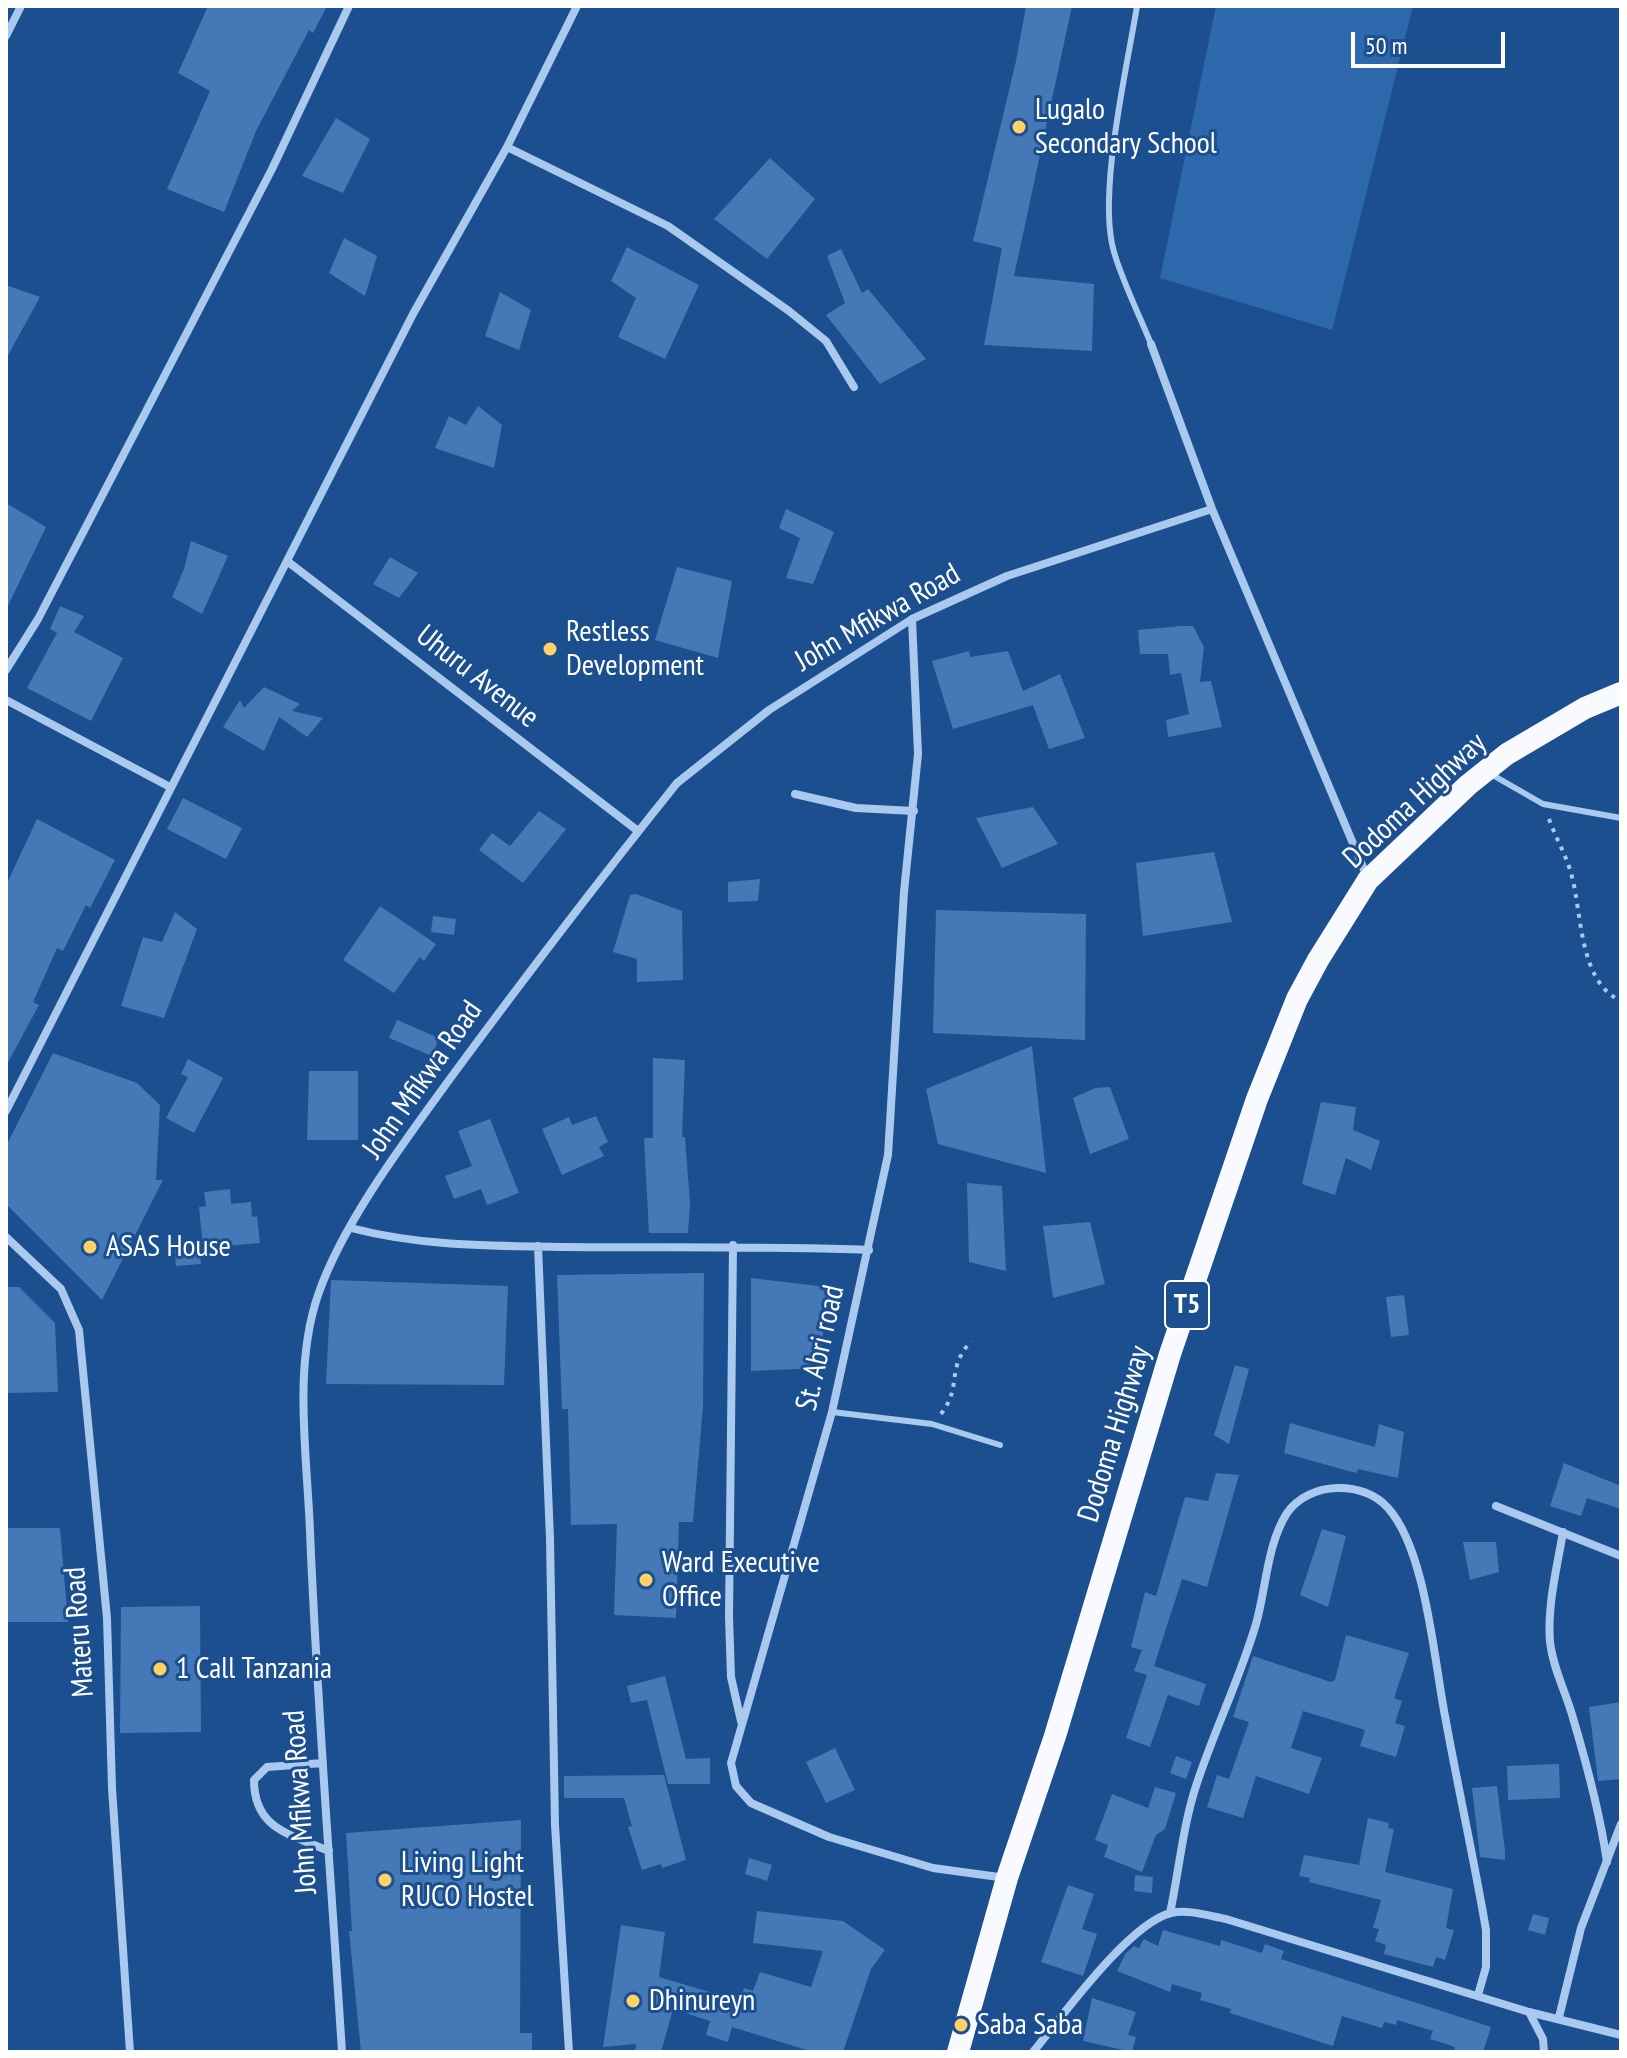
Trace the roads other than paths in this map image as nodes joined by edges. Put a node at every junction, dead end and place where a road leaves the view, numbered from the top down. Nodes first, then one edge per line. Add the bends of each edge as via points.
1 (21, 6) edge
2 (349, 6) edge
3 (577, 6) edge
4 (1137, 6) edge
5 (6, 36) edge
6 (507, 147) junction
7 (1151, 344) joint
8 (854, 387) dead end
9 (1212, 509) junction
10 (287, 561) junction
11 (912, 619) junction
12 (6, 670) edge
13 (1621, 693) edge
14 (6, 700) edge
15 (1486, 771) junction
16 (170, 787) junction
17 (795, 794) dead end
18 (914, 811) junction
19 (1621, 818) edge
20 (638, 831) junction
21 (1368, 880) junction
22 (6, 1111) edge
23 (351, 1228) junction
24 (6, 1237) edge
25 (733, 1245) junction
26 (538, 1246) junction
27 (869, 1250) junction
28 (832, 1412) junction
29 (1000, 1445) dead end
30 (1496, 1506) dead end
31 (1563, 1532) junction
32 (1621, 1556) edge
33 (741, 1722) junction
34 (323, 1763) junction
35 (1621, 1824) edge
36 (329, 1851) junction
37 (1607, 1862) junction
38 (1007, 1878) junction
39 (1170, 1913) junction
40 (1478, 1995) junction
41 (1529, 2012) junction
42 (1559, 2017) junction
43 (1621, 2035) edge
44 (130, 2052) edge
45 (342, 2052) edge
46 (569, 2052) edge
47 (958, 2052) edge
48 (1033, 2052) edge
49 (1544, 2052) edge

1 - 5 street
2 - 12 street via 272,169 38,619
3 - 6 street
4 - 7 lane via 1110,199 1113,250
6 - 8 street via 668,226 826,341
6 - 10 street via 420,300
7 - 9 street
9 - 11 street, John Mfikwa Road via 1007,576
9 - 21 street
10 - 16 street
10 - 20 street, Uhuru Avenue
11 - 18 street, St. Abri road via 919,704
11 - 20 street, John Mfikwa Road via 707,756
13 - 15 highway, Dodoma Highway / T5 via 1585,708
14 - 16 street
15 - 19 lane via 1543,804
15 - 21 highway, Dodoma Highway / T5
16 - 22 street
17 - 18 street via 856,808
18 - 27 street, St. Abri road via 888,1155
20 - 23 street, John Mfikwa Road via 411,1132
21 - 38 highway, Dodoma Highway / T5 via 1297,999 1257,1099 1170,1354
23 - 26 street via 429,1243
23 - 34 street, John Mfikwa Road via 317,1297 307,1352 305,1405
24 - 44 street, Materu Road via 61,1289 79,1330 107,1618
25 - 26 street
25 - 27 street
25 - 33 street via 729,1617 731,1677
26 - 46 street via 555,1825
27 - 28 street, St. Abri road
28 - 29 lane via 932,1424
28 - 33 street, St. Abri road
30 - 31 street
31 - 32 street
31 - 37 street via 1550,1612 1552,1653 1574,1720
33 - 38 street, St. Abri road via 731,1763 736,1786 751,1803 829,1837 933,1868
34 - 36 street, John Mfikwa Road
34 - 36 street via 259,1771 254,1801 273,1827
35 - 37 street
36 - 45 street, John Mfikwa Road
37 - 42 street via 1581,1928
38 - 47 highway, Dodoma Highway / T5
39 - 40 street via 1226,1919
39 - 40 street via 1197,1784 1247,1654 1287,1514 1316,1492 1365,1490 1389,1509 1420,1583 1486,1930 1486,1967
39 - 48 street via 1121,1949
40 - 41 street
41 - 42 street
41 - 49 street
42 - 43 street

